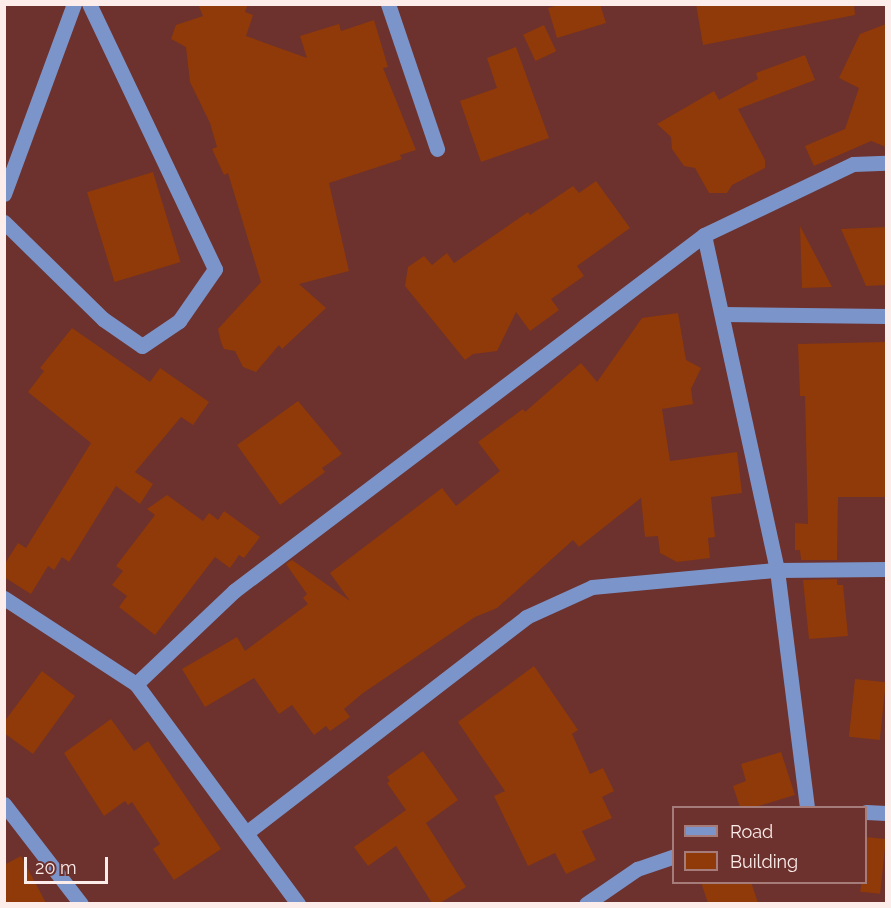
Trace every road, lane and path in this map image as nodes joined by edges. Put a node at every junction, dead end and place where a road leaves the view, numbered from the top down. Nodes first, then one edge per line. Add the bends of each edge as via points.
1 (74, 4) edge
2 (89, 4) edge
3 (388, 4) edge
4 (436, 148) dead end
5 (886, 164) edge
6 (4, 194) edge
7 (4, 222) edge
8 (704, 235) junction
9 (723, 314) junction
10 (886, 316) edge
11 (886, 569) edge
12 (777, 570) junction
13 (4, 598) edge
14 (136, 684) junction
15 (4, 804) edge
16 (807, 806) edge
17 (867, 812) edge
18 (886, 813) edge
19 (246, 834) junction
20 (672, 857) edge
21 (81, 903) edge
22 (298, 903) edge
23 (586, 903) edge

1 - 6 street
2 - 7 street via 214,269 179,321 142,346 103,320
3 - 4 street
5 - 8 street via 853,164
8 - 9 street
8 - 14 street via 234,591
9 - 10 street
9 - 12 street
11 - 12 street
12 - 16 street
12 - 19 street via 592,587 526,617
13 - 14 street
14 - 19 street
15 - 21 street
17 - 18 street
19 - 22 street
20 - 23 street via 637,869

